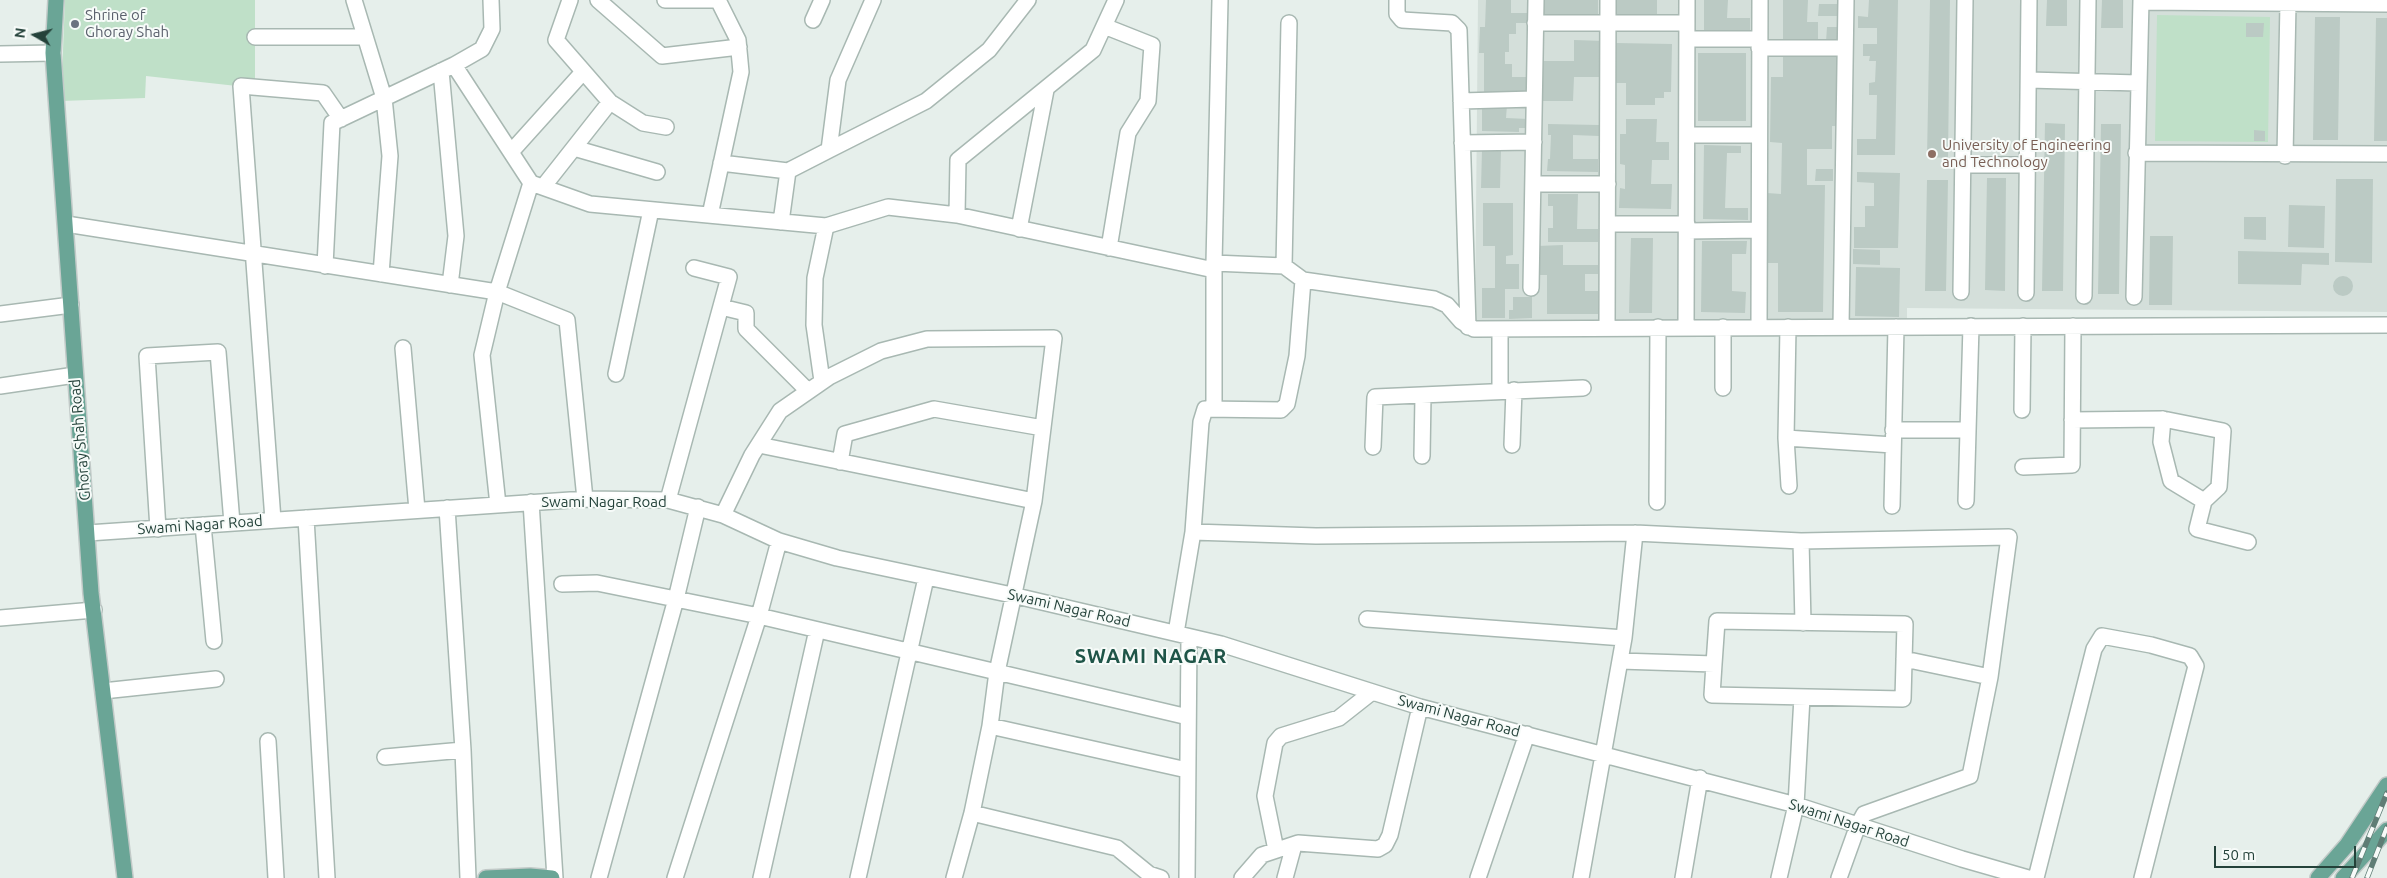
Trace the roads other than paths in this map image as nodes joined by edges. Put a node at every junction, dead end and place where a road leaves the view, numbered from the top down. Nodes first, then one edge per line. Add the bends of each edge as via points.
1 (56, 0) edge
2 (354, 0) edge
3 (491, 0) edge
4 (570, 0) edge
5 (598, 0) edge
6 (668, 0) edge
7 (713, 0) edge
8 (718, 0) edge
9 (822, 0) edge
10 (873, 0) edge
11 (1028, 0) edge
12 (1116, 0) edge
13 (1220, 0) edge
14 (1397, 0) edge
15 (1536, 0) edge
16 (1608, 0) edge
17 (1687, 0) edge
18 (1760, 0) edge
19 (1846, 0) edge
20 (1965, 0) edge
21 (2029, 0) edge
22 (2088, 0) edge
23 (2141, 1) edge
24 (2195, 1) edge
25 (2263, 2) edge
26 (2324, 2) edge
27 (2382, 2) edge
28 (2288, 3) junction
29 (813, 20) dead end
30 (1687, 22) junction
31 (1288, 23) dead end
32 (1535, 23) junction
33 (1608, 23) junction
34 (1104, 26) junction
35 (255, 37) dead end
36 (365, 37) junction
37 (1687, 39) junction
38 (1760, 43) junction
39 (739, 47) junction
40 (1845, 48) junction
41 (53, 53) junction
42 (0, 54) edge
43 (447, 68) junction
44 (584, 72) junction
45 (2028, 80) junction
46 (2087, 81) junction
47 (2138, 83) junction
48 (1046, 90) junction
49 (384, 98) junction
50 (1534, 99) junction
51 (1461, 101) junction
52 (610, 102) junction
53 (341, 119) junction
54 (666, 127) dead end
55 (1687, 135) junction
56 (1759, 135) junction
57 (1462, 142) junction
58 (1534, 142) junction
59 (574, 148) junction
60 (829, 150) junction
61 (511, 152) junction
62 (2136, 154) junction
63 (2387, 154) edge
64 (2285, 156) junction
65 (721, 162) junction
66 (1963, 165) junction
67 (2027, 165) junction
68 (657, 172) dead end
69 (788, 172) junction
70 (1533, 184) junction
71 (1608, 184) junction
72 (537, 185) junction
73 (651, 210) junction
74 (957, 215) junction
75 (710, 216) junction
76 (781, 222) junction
77 (66, 224) junction
78 (1608, 224) junction
79 (826, 226) junction
80 (1687, 227) junction
81 (1019, 229) junction
82 (1759, 230) junction
83 (1109, 248) junction
84 (253, 255) junction
85 (325, 266) junction
86 (1284, 266) junction
87 (1214, 267) junction
88 (694, 268) dead end
89 (381, 274) junction
90 (1304, 280) junction
91 (450, 285) junction
92 (1531, 288) dead end
93 (497, 292) junction
94 (1961, 292) dead end
95 (2026, 293) dead end
96 (2084, 296) dead end
97 (2134, 297) dead end
98 (71, 305) junction
99 (721, 307) junction
100 (0, 314) edge
101 (1842, 326) junction
102 (1971, 326) junction
103 (2023, 326) junction
104 (2073, 326) junction
105 (2387, 326) edge
106 (1468, 327) junction
107 (1607, 327) junction
108 (1658, 327) junction
109 (1686, 327) junction
110 (1723, 327) junction
111 (1758, 327) junction
112 (1788, 327) junction
113 (1896, 327) junction
114 (1500, 329) junction
115 (403, 348) dead end
116 (616, 374) dead end
117 (75, 376) junction
118 (822, 381) junction
119 (0, 386) edge
120 (1583, 388) dead end
121 (1723, 388) dead end
122 (1507, 390) junction
123 (808, 391) junction
124 (1423, 396) junction
125 (1214, 408) junction
126 (2022, 410) dead end
127 (2163, 419) junction
128 (2072, 420) junction
129 (1042, 428) junction
130 (1893, 430) junction
131 (1967, 430) junction
132 (1786, 438) junction
133 (1512, 444) dead end
134 (759, 445) junction
135 (1893, 445) junction
136 (1373, 447) dead end
137 (1422, 456) dead end
138 (840, 462) junction
139 (2023, 467) dead end
140 (1789, 486) dead end
141 (585, 499) junction
142 (668, 500) junction
143 (1034, 501) junction
144 (1966, 501) dead end
145 (2204, 501) junction
146 (531, 502) junction
147 (1657, 502) dead end
148 (498, 505) junction
149 (1892, 506) dead end
150 (698, 507) junction
151 (446, 508) junction
152 (417, 510) junction
153 (723, 515) junction
154 (306, 518) junction
155 (273, 520) junction
156 (232, 523) junction
157 (203, 525) junction
158 (158, 528) junction
159 (1193, 532) junction
160 (1635, 532) junction
161 (88, 533) junction
162 (779, 541) junction
163 (1801, 541) junction
164 (2248, 542) dead end
165 (926, 578) junction
166 (562, 584) dead end
167 (1012, 595) junction
168 (676, 599) junction
169 (94, 610) junction
170 (759, 616) junction
171 (0, 618) edge
172 (1367, 619) dead end
173 (1803, 623) junction
174 (818, 630) junction
175 (1182, 635) junction
176 (1624, 638) junction
177 (214, 641) dead end
178 (909, 651) junction
179 (1904, 659) junction
180 (1620, 661) junction
181 (1714, 664) junction
182 (997, 672) junction
183 (1990, 677) junction
184 (216, 679) dead end
185 (103, 691) junction
186 (1372, 692) junction
187 (1802, 697) junction
188 (1420, 707) junction
189 (1188, 717) junction
190 (990, 726) junction
191 (1526, 734) junction
192 (268, 741) dead end
193 (463, 750) junction
194 (1603, 756) junction
195 (385, 757) dead end
196 (1188, 770) junction
197 (1700, 778) junction
198 (2387, 786) edge
199 (1796, 805) junction
200 (972, 813) junction
201 (1858, 825) junction
202 (2387, 830) edge
203 (1294, 845) junction
204 (1276, 850) junction
205 (530, 877) edge
206 (125, 878) edge
207 (276, 878) edge
208 (327, 878) edge
209 (468, 878) edge
210 (486, 878) edge
211 (554, 878) edge
212 (599, 878) edge
213 (675, 878) edge
214 (761, 878) edge
215 (858, 878) edge
216 (954, 878) edge
217 (1160, 878) edge
218 (1187, 878) edge
219 (1242, 878) edge
220 (1285, 878) edge
221 (1478, 878) edge
222 (1580, 878) edge
223 (1683, 878) edge
224 (1779, 878) edge
225 (1839, 878) edge
226 (2028, 878) edge
227 (2036, 878) edge
228 (2142, 878) edge
229 (2318, 878) edge
230 (2343, 878) edge

1 - 41 main road, Ghoray Shah Road
2 - 36 street
3 - 43 street via 492,29 482,49
4 - 44 street via 556,40
5 - 39 street via 662,56
6 - 7 street
8 - 39 street
9 - 29 street
10 - 60 street via 838,80
11 - 60 street via 988,50 926,101
12 - 34 street
13 - 87 street
14 - 51 street via 1397,14 1402,20 1457,26
15 - 32 street
16 - 33 street
17 - 30 street
18 - 38 street
19 - 40 street
20 - 66 street
21 - 45 street
22 - 46 street
23 - 24 street
23 - 47 street
24 - 25 street
25 - 28 street
26 - 27 street
26 - 28 street
28 - 64 street
30 - 33 street
30 - 37 street
31 - 86 street
32 - 33 street
32 - 50 street
33 - 71 street
34 - 48 street via 1094,50
34 - 83 street via 1152,46 1148,101 1128,133
35 - 36 street
36 - 49 street
37 - 38 street
37 - 55 street
38 - 40 street
38 - 56 street
39 - 65 street via 741,72
40 - 101 street
41 - 42 street
41 - 77 main road, Ghoray Shah Road
43 - 49 street
43 - 61 street
43 - 91 street via 456,236
44 - 52 street
44 - 61 street
45 - 46 street
45 - 67 street
46 - 47 street
46 - 96 street
47 - 62 street
48 - 74 street via 958,160
48 - 81 street
49 - 53 street
49 - 89 street via 390,156
50 - 51 street
50 - 58 street
51 - 57 street
52 - 54 street via 643,123
52 - 59 street
53 - 84 street via 323,94 240,86
53 - 85 street via 332,123
55 - 56 street
55 - 80 street
56 - 82 street
57 - 58 street
57 - 106 street
58 - 70 street
59 - 68 street
59 - 72 street
60 - 69 street
61 - 72 street
62 - 64 street
62 - 97 street
63 - 64 street
65 - 69 street
65 - 75 street
66 - 67 street
66 - 94 street
67 - 95 street
69 - 76 street
70 - 71 street
70 - 92 street
71 - 78 street
72 - 73 street via 590,204
72 - 93 street
73 - 75 street
73 - 116 street
74 - 79 street via 888,207
74 - 81 street
75 - 76 street
76 - 79 street
77 - 84 street
77 - 98 main road, Ghoray Shah Road
78 - 80 street
78 - 107 street
79 - 118 street via 815,278 814,325
80 - 82 street
80 - 109 street
81 - 83 street
82 - 111 street
83 - 87 street
84 - 85 street
84 - 155 street
85 - 89 street
86 - 87 street
86 - 90 street
87 - 125 street
88 - 99 street via 729,278
89 - 91 street
90 - 106 street via 1434,298 1447,305
90 - 125 street via 1297,356 1287,404 1281,410
91 - 93 street
93 - 141 street via 567,320
93 - 148 street via 482,355
98 - 100 street
98 - 117 main road, Ghoray Shah Road
99 - 123 street via 746,314 746,329
99 - 142 street
101 - 112 street
101 - 113 street
102 - 103 street
102 - 113 street
102 - 131 street
103 - 104 street
103 - 126 street
104 - 105 street
104 - 128 street
106 - 114 street
107 - 108 street
107 - 114 street
108 - 109 street
108 - 147 street
109 - 110 street
110 - 111 street
110 - 121 street
111 - 112 street
112 - 132 street
113 - 130 street
114 - 122 street
115 - 152 street
117 - 119 street
117 - 161 main road, Ghoray Shah Road
118 - 123 street
118 - 129 street via 881,351 926,339 1054,338
120 - 122 street
122 - 124 street
122 - 133 street
123 - 134 street via 780,412
124 - 136 street via 1375,397
124 - 137 street
125 - 159 street via 1205,409 1201,422
127 - 128 street
127 - 145 street via 2161,442 2171,481
127 - 145 street via 2222,431 2219,488
128 - 139 street via 2072,465
129 - 138 street via 934,409 845,434
129 - 143 street
130 - 131 street
130 - 135 street
131 - 144 street
132 - 135 street
132 - 140 street
134 - 138 street
134 - 153 street
135 - 149 street
138 - 143 street
141 - 142 street, Swami Nagar Road
141 - 146 street, Swami Nagar Road
142 - 150 street, Swami Nagar Road
143 - 167 street
145 - 164 street via 2198,529
146 - 148 street, Swami Nagar Road
146 - 211 street
148 - 151 street, Swami Nagar Road
150 - 153 street, Swami Nagar Road
150 - 168 street
151 - 152 street, Swami Nagar Road
151 - 193 street
152 - 154 street, Swami Nagar Road
153 - 162 street, Swami Nagar Road
154 - 155 street, Swami Nagar Road
154 - 208 street
155 - 156 street, Swami Nagar Road
156 - 157 street, Swami Nagar Road
156 - 158 street via 218,352 147,356
157 - 158 street, Swami Nagar Road
157 - 177 street
158 - 161 street, Swami Nagar Road
159 - 160 street via 1316,536
159 - 175 street
160 - 163 street
160 - 176 street
161 - 169 main road, Ghoray Shah Road
162 - 165 street, Swami Nagar Road
162 - 170 street
163 - 173 street
163 - 183 street via 2009,537
165 - 167 street, Swami Nagar Road
165 - 178 street
166 - 168 street via 597,583
167 - 175 street, Swami Nagar Road
167 - 182 street
168 - 170 street
168 - 212 street
169 - 171 street
169 - 185 main road, Ghoray Shah Road
170 - 174 street
170 - 213 street
172 - 176 street
173 - 179 street via 1905,624
173 - 181 street via 1717,621
174 - 178 street
174 - 214 street
175 - 186 street, Swami Nagar Road via 1221,644
175 - 189 street
176 - 180 street
178 - 182 street
178 - 215 street
179 - 183 street
179 - 187 street via 1903,699
180 - 181 street
180 - 194 street
181 - 187 street via 1712,695
182 - 189 street
182 - 190 street
183 - 201 street via 1970,776 1864,814
184 - 185 street
185 - 206 main road, Ghoray Shah Road
186 - 188 street, Swami Nagar Road
186 - 204 street via 1339,718 1281,736 1275,743 1265,796
187 - 199 street
188 - 191 street, Swami Nagar Road
188 - 203 street via 1385,845 1378,849
189 - 196 street
190 - 196 street
190 - 200 street
191 - 194 street, Swami Nagar Road
191 - 221 street
192 - 207 street
193 - 195 street
193 - 209 street
194 - 197 street, Swami Nagar Road
194 - 222 street
196 - 218 street
197 - 199 street, Swami Nagar Road
197 - 223 street
198 - 229 main road via 2347,845
199 - 201 street, Swami Nagar Road
199 - 224 street
200 - 216 street
200 - 217 street via 1117,848 1149,874
201 - 225 street
201 - 226 street, Swami Nagar Road
202 - 230 main road
203 - 204 street
203 - 220 street
204 - 219 street via 1262,855
205 - 210 main road
205 - 211 main road
227 - 228 street via 2094,649 2102,636 2190,656 2196,666

